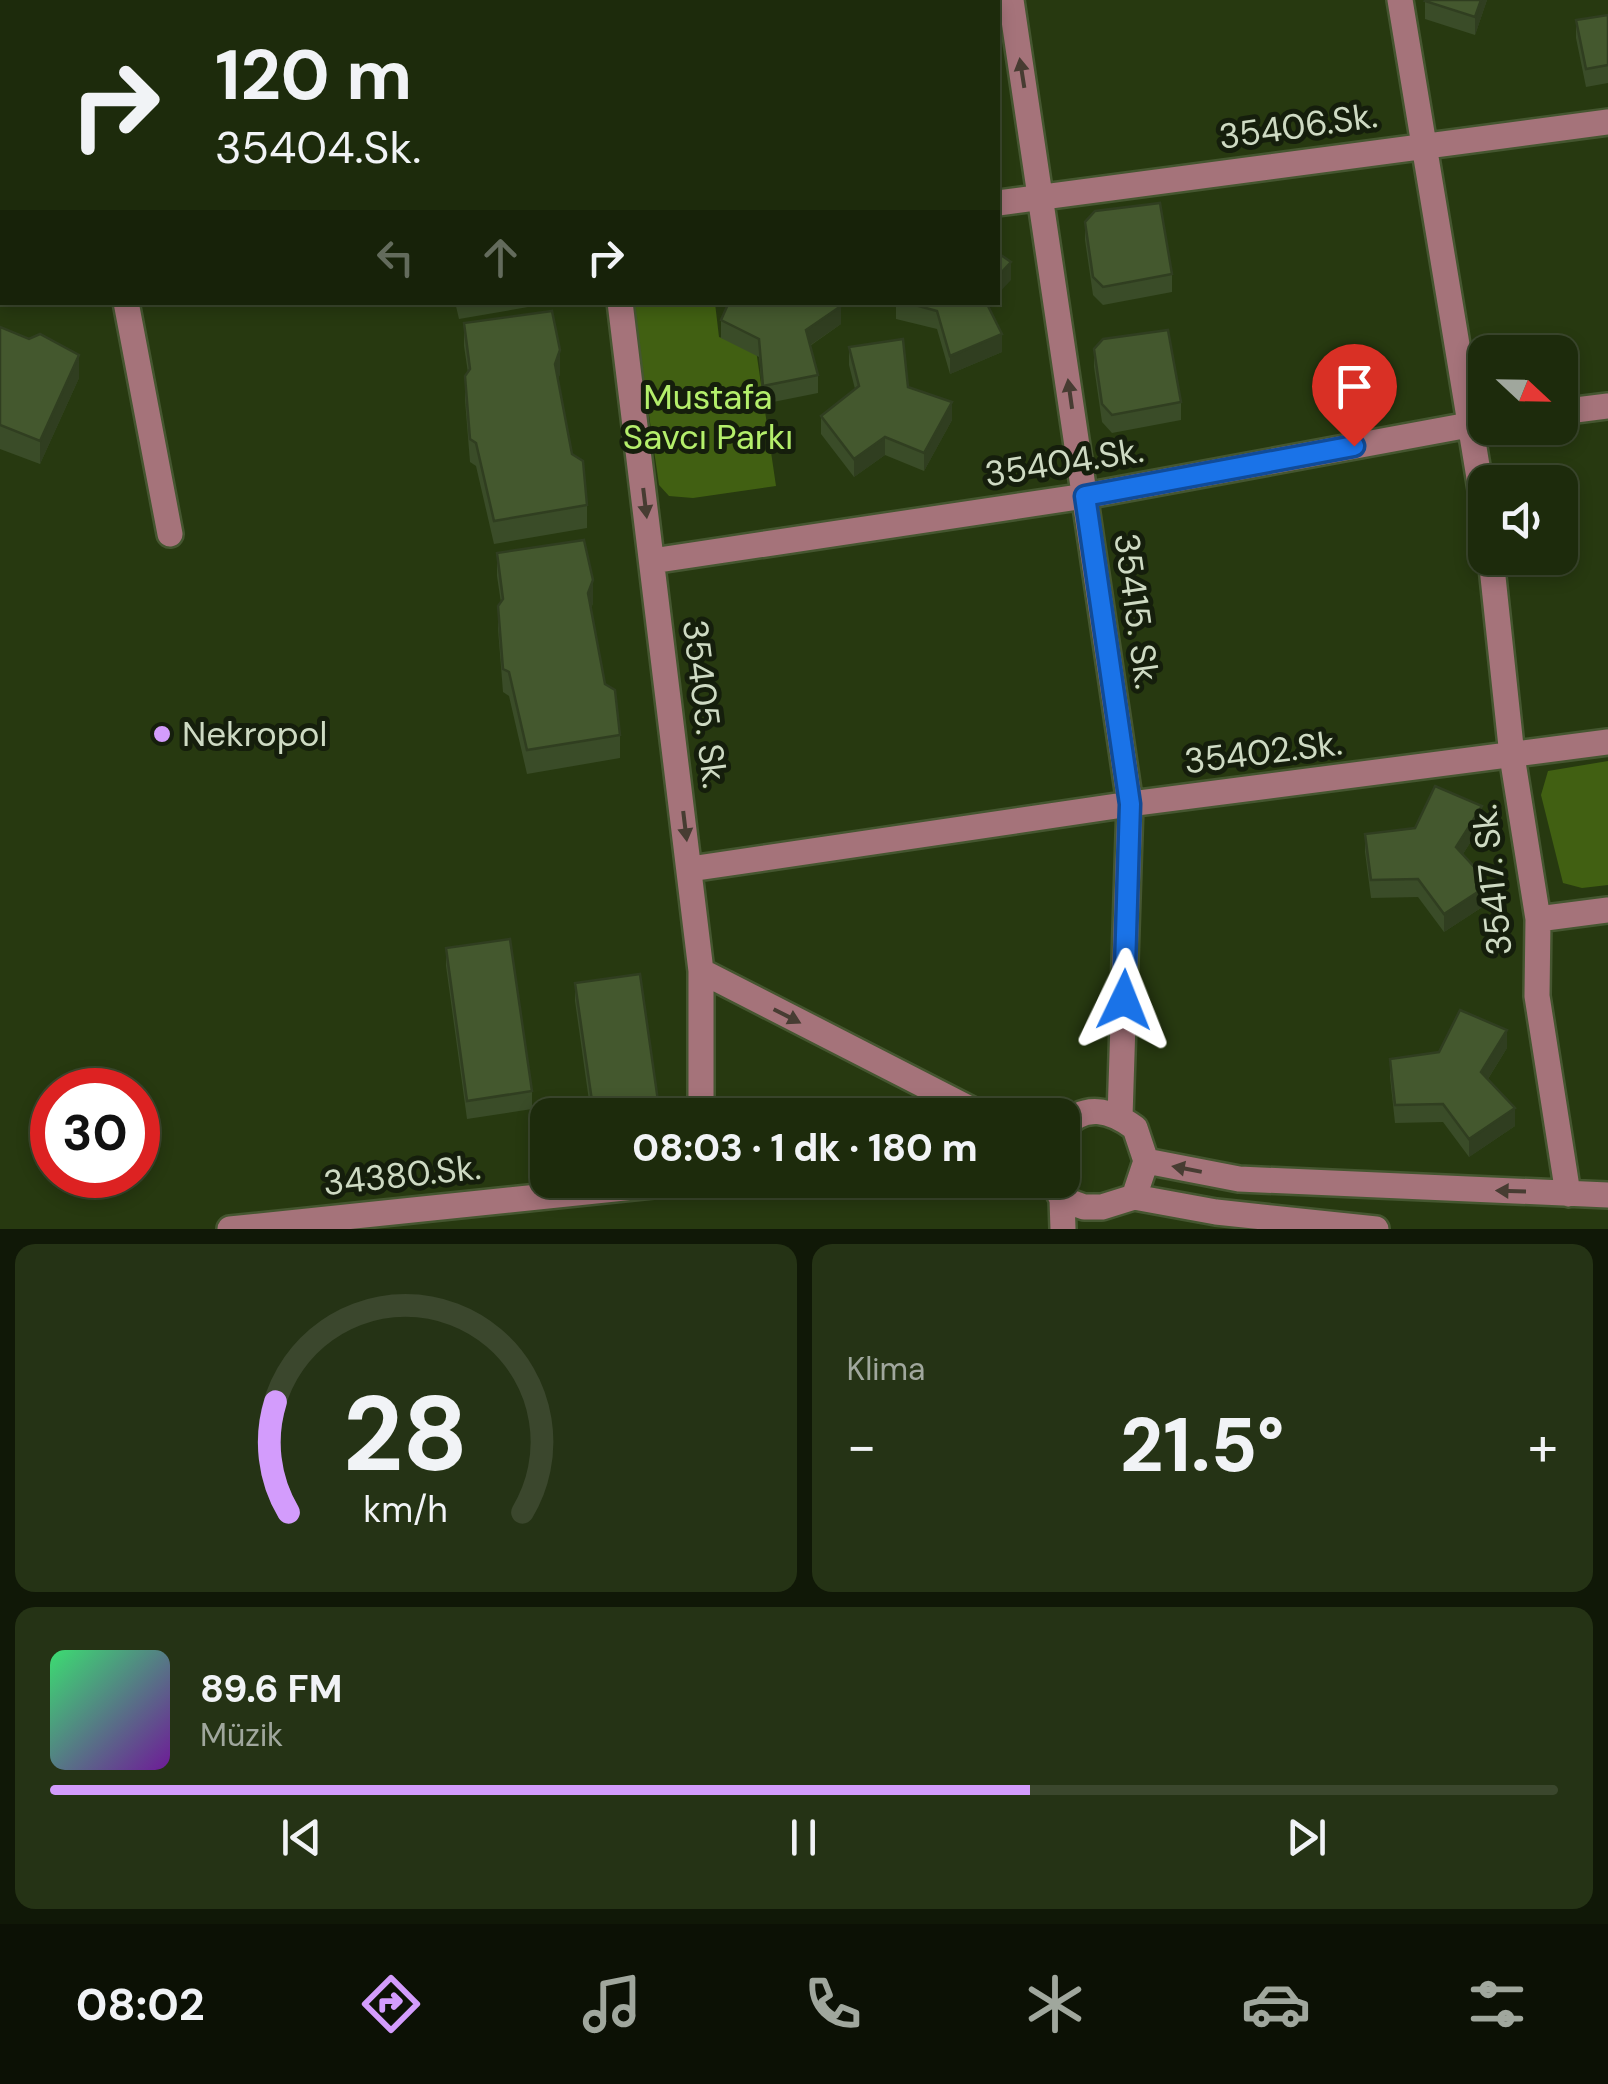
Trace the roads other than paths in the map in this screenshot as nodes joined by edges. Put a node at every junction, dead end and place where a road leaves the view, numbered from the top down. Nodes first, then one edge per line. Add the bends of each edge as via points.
1 (1011, 0) edge
2 (1400, 0) edge
3 (1608, 122) edge
4 (1422, 144) junction
5 (1041, 197) junction
6 (1000, 203) edge
7 (127, 305) edge
8 (620, 305) edge
9 (1468, 377) edge
10 (1608, 406) edge
11 (1578, 410) edge
12 (1468, 425) edge
13 (1085, 496) junction
14 (170, 534) dead end
15 (652, 561) junction
16 (1493, 575) edge
17 (1608, 742) edge
18 (1512, 756) junction
19 (1130, 804) junction
20 (690, 869) junction
21 (1608, 910) edge
22 (1538, 919) junction
23 (701, 971) junction
24 (701, 1098) edge
25 (949, 1098) edge
26 (1080, 1116) edge
27 (1120, 1117) junction
28 (1146, 1162) junction
29 (1568, 1194) junction
30 (1608, 1195) edge
31 (1134, 1197) junction
32 (534, 1198) edge
33 (1058, 1198) edge
34 (1070, 1198) edge
35 (1102, 1218) edge
36 (230, 1229) edge
37 (1063, 1229) edge
38 (1376, 1229) edge

5 -> 1 street, 35415. Sk.
2 - 4 street
3 - 4 street, 35406.Sk.
4 - 5 street, 35406.Sk.
4 - 9 street
5 - 6 street, 35406.Sk.
13 -> 5 street, 35415. Sk.
7 - 14 street
8 -> 15 street, 35405. Sk.
10 - 11 street
12 - 13 street, 35404.Sk.
13 - 15 street, 35404.Sk.
13 - 19 street, 35415. Sk.
15 -> 20 street, 35405. Sk.
16 - 18 street, 35417. Sk.
17 - 18 street, 35402.Sk.
18 - 19 street, 35402.Sk.
18 - 22 street, 35417. Sk.
19 - 20 street, 35402.Sk.
19 - 27 street, 35415. Sk.
20 - 23 street, 35405. Sk.
21 - 22 street
22 - 29 street, 35417. Sk. via 1537,996
23 - 24 street, 35405. Sk.
23 -> 25 street
26 - 27 street via 1103,1110
27 - 28 street via 1135,1128
29 -> 28 street via 1240,1179
28 - 31 street
29 - 30 street
31 - 35 street
31 - 38 street
32 - 36 street, 34380.Sk.
33 - 37 street
34 - 35 street

